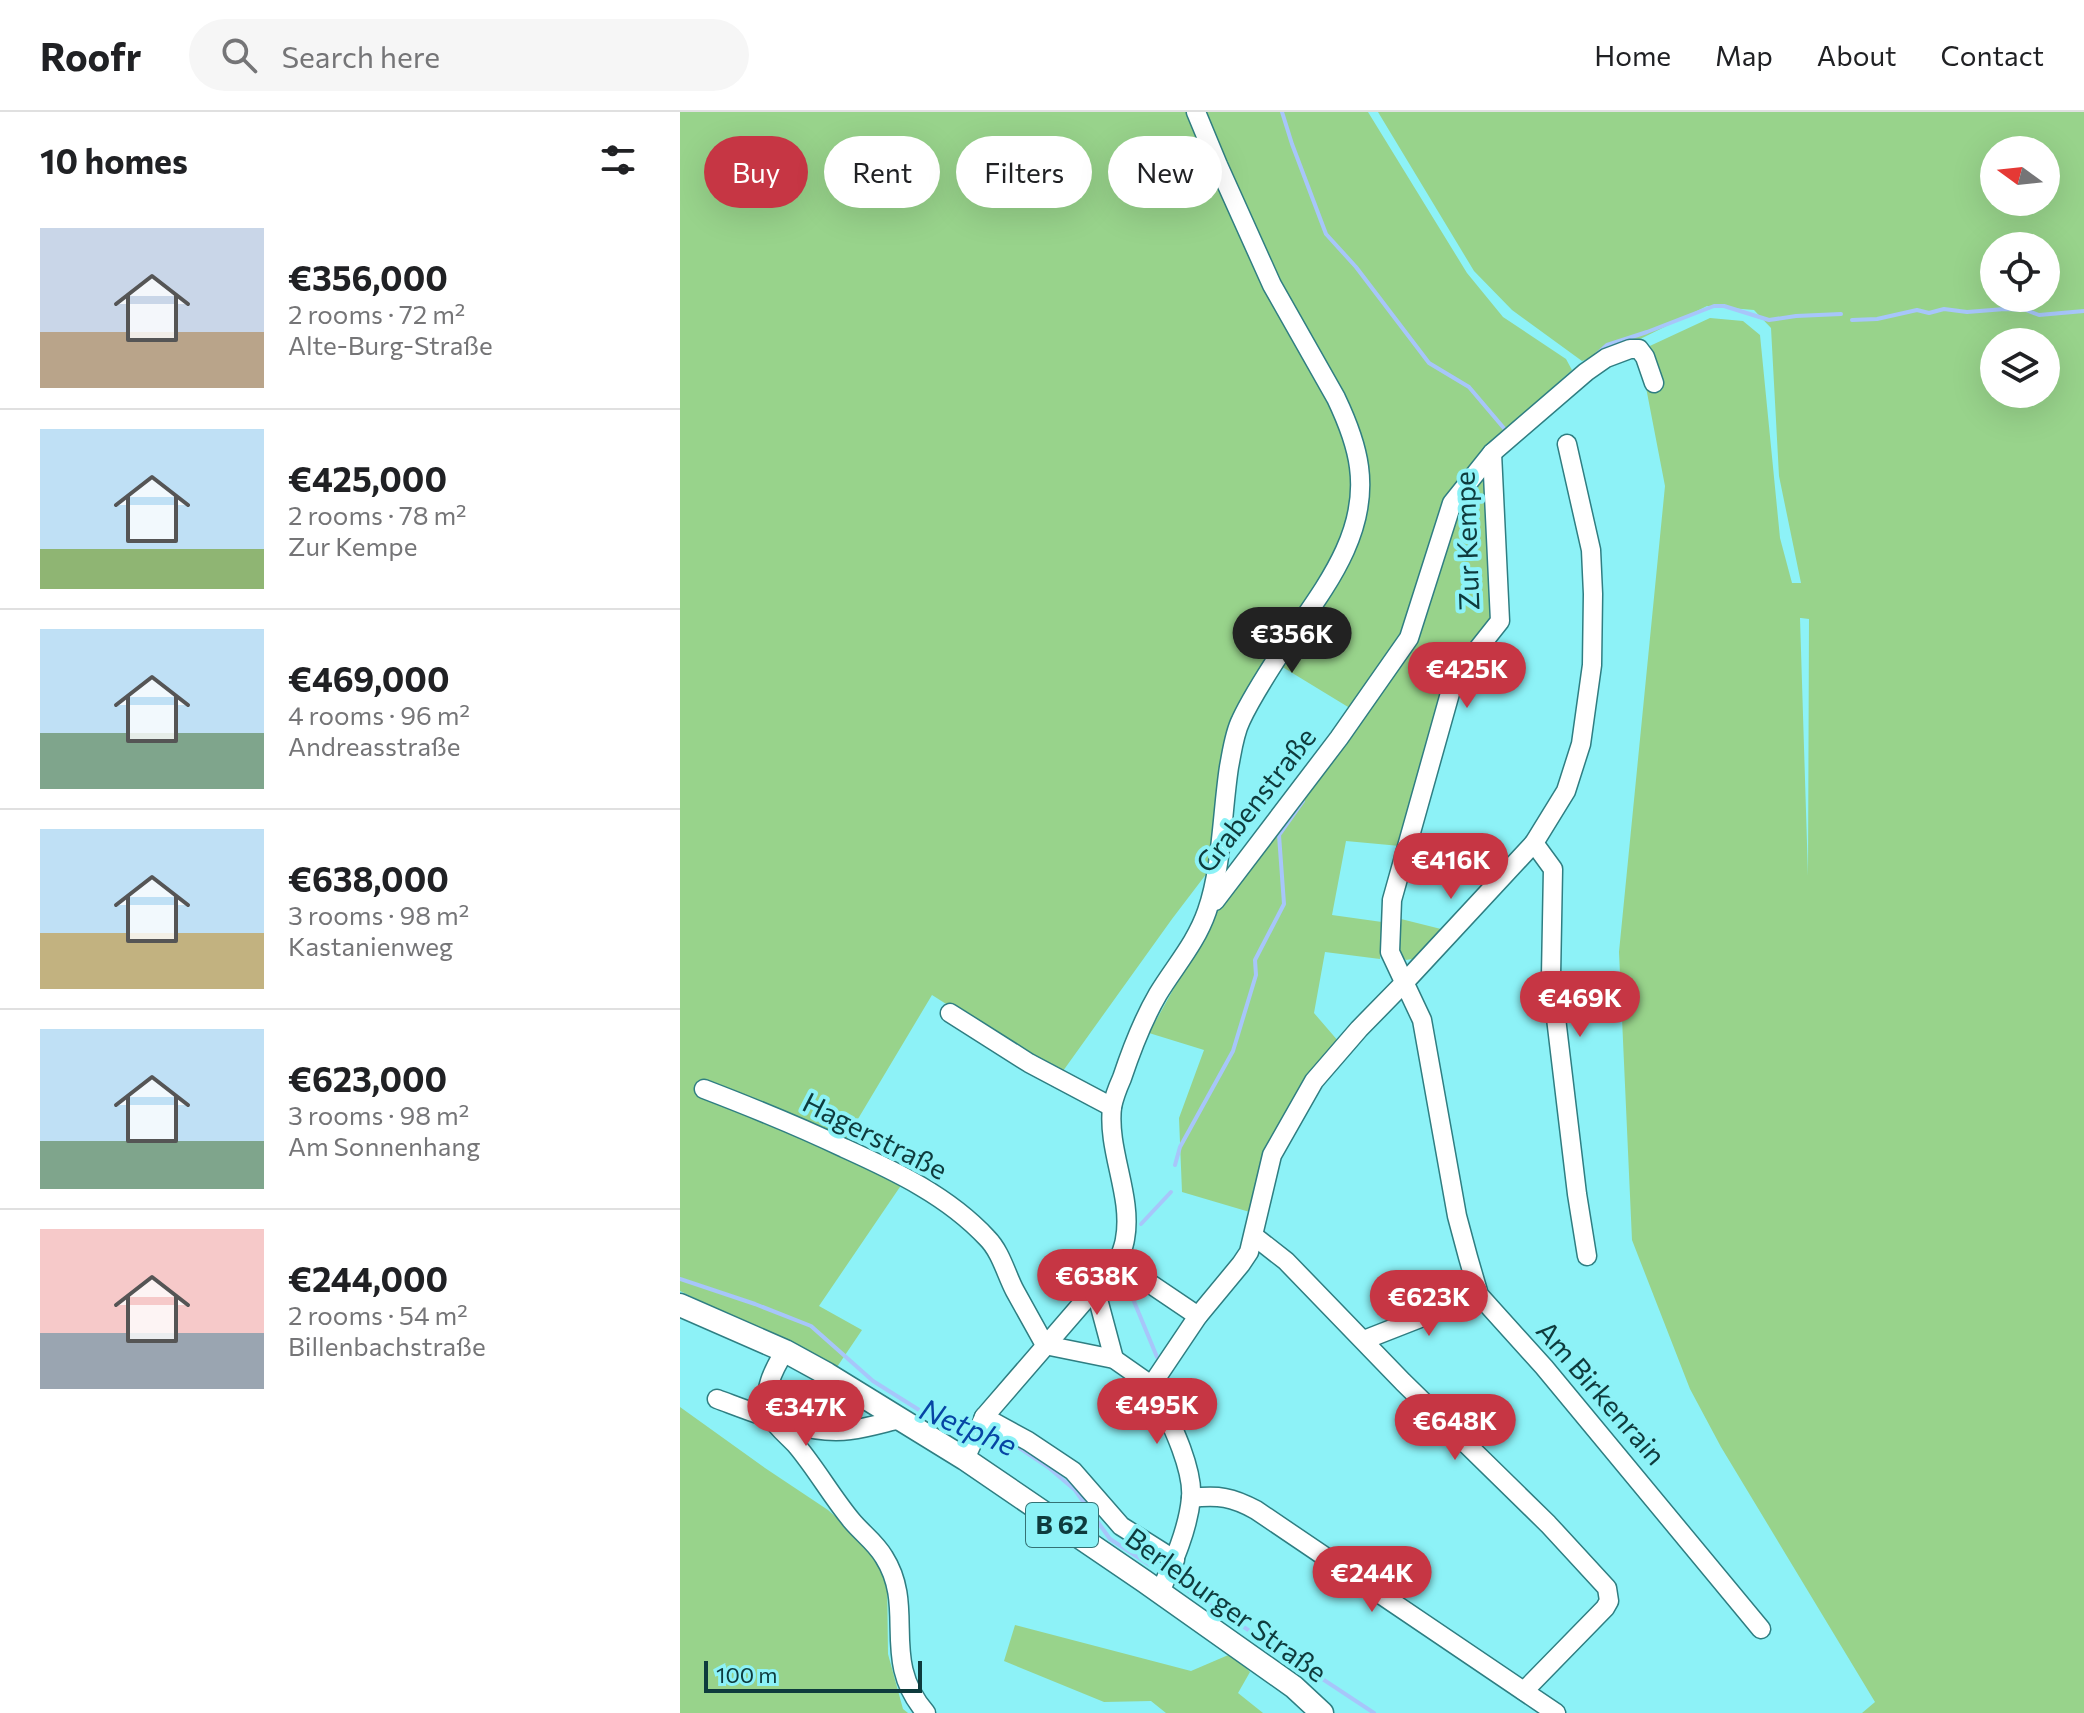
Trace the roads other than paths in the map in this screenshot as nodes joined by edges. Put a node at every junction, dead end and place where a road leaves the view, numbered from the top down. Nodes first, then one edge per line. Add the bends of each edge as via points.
1 (1196, 112) edge
2 (1654, 383) dead end
3 (1567, 444) dead end
4 (1492, 453) junction
5 (1534, 843) junction
6 (1207, 913) junction
7 (1404, 983) junction
8 (950, 1013) dead end
9 (704, 1089) dead end
10 (1112, 1107) junction
11 (1254, 1236) junction
12 (1587, 1256) dead end
13 (1118, 1262) junction
14 (1095, 1288) junction
15 (1479, 1295) junction
16 (680, 1305) edge
17 (1198, 1316) junction
18 (1364, 1340) junction
19 (1045, 1345) junction
20 (785, 1351) junction
21 (1114, 1359) junction
22 (1154, 1387) junction
23 (717, 1399) dead end
24 (771, 1419) junction
25 (900, 1419) junction
26 (982, 1422) junction
27 (968, 1452) junction
28 (1191, 1498) junction
29 (1175, 1560) junction
30 (1160, 1592) junction
31 (1761, 1629) dead end
32 (1524, 1691) junction
33 (926, 1713) edge
34 (1322, 1713) edge
35 (1556, 1713) edge

1 - 6 street via 1272,285 1344,415 1360,491 1349,545 1240,722
2 - 4 street, Grabenstraße via 1639,349 1606,358
3 - 5 street via 1591,550 1592,665 1574,767 1566,791
4 - 6 street, Grabenstraße via 1452,503 1409,638
4 - 7 street, Zur Kempe via 1500,621 1454,679 1407,843 1392,900 1390,952
5 - 7 street
5 - 12 street via 1553,869 1551,976
6 - 10 street via 1151,1008
7 - 11 street via 1314,1081 1272,1155
7 - 15 street, Am Birkenrain via 1422,1020 1457,1216
8 - 10 street
9 - 19 street, Hagerstraße via 898,1172 963,1216 995,1249
10 - 13 street via 1126,1213
11 - 17 street via 1241,1264
11 - 18 street
13 - 14 street
13 - 17 street
14 - 19 street
14 - 21 street
15 - 18 street
15 - 31 street, Am Birkenrain
16 - 20 main road, Berleburger Straße / B 62
17 - 22 street
18 - 32 street via 1607,1588 1605,1608
19 - 21 street
19 - 26 street
20 - 24 street via 769,1384
20 - 25 main road, Berleburger Straße / B 62
21 - 22 street
22 - 28 street via 1179,1444
23 - 24 street
24 - 25 street via 833,1431
24 - 33 street via 884,1557 898,1591 902,1670
25 - 27 main road, Berleburger Straße / B 62
26 - 27 street
26 - 29 street via 1028,1441 1073,1471 1121,1526
27 - 30 main road, Berleburger Straße / B 62
28 - 29 street
28 - 32 street via 1226,1497 1256,1510
29 - 30 street
30 - 34 main road, Berleburger Straße / B 62 via 1294,1687
32 - 35 street

